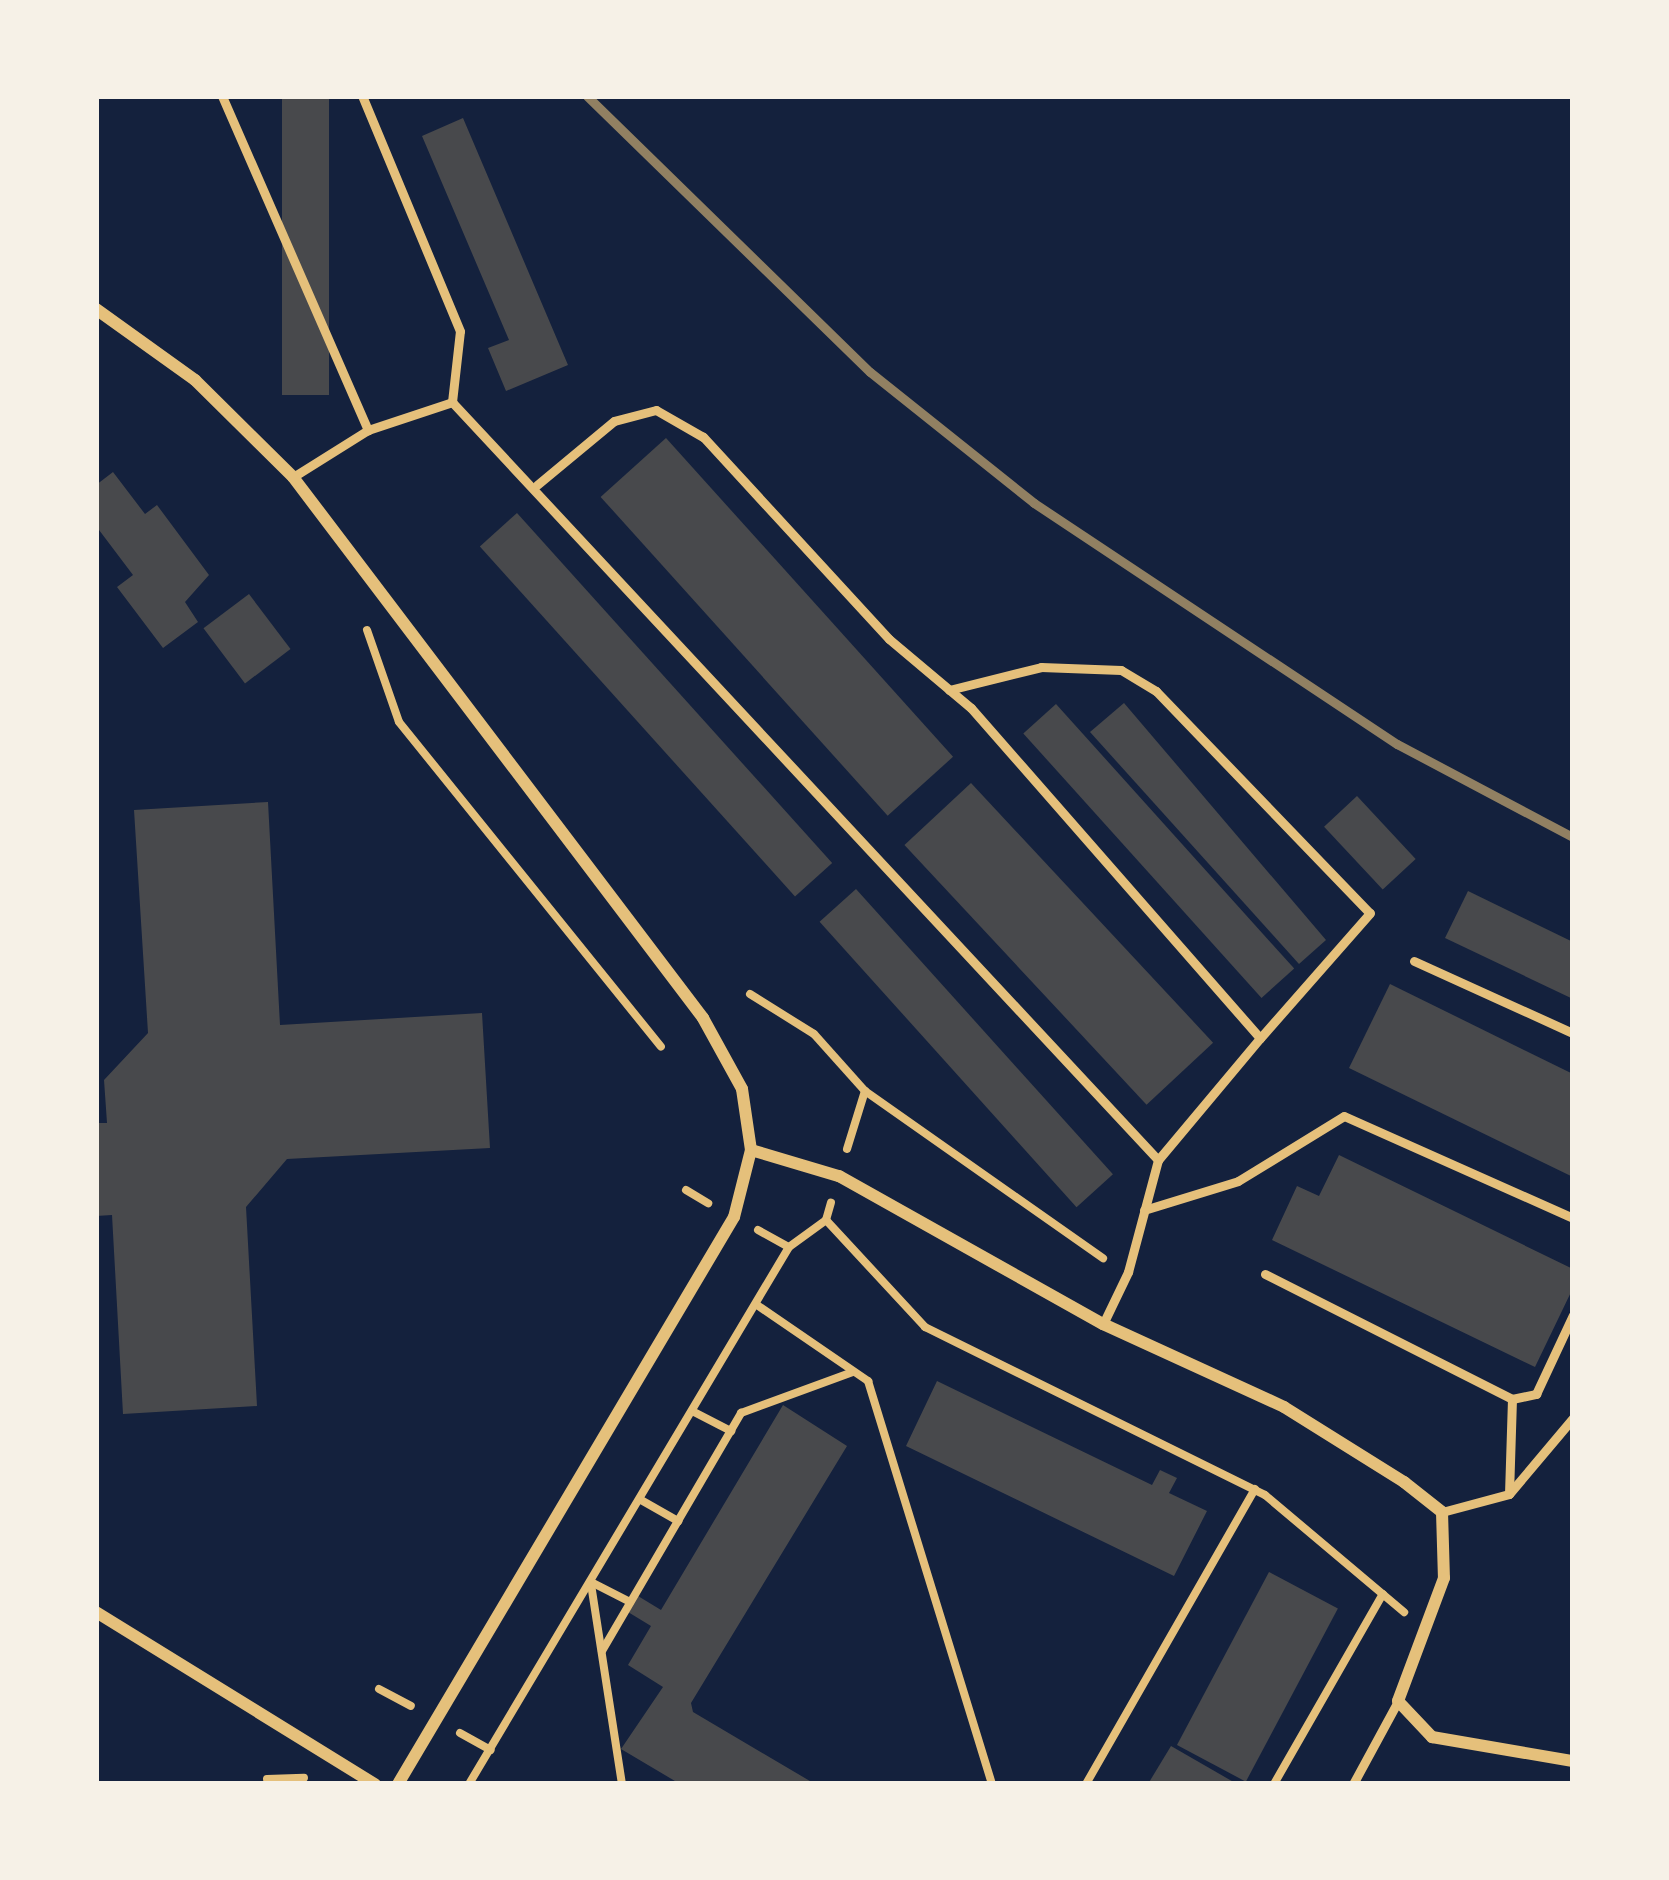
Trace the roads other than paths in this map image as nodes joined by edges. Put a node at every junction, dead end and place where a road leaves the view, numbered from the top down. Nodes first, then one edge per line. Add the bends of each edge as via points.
1 (222, 96) edge
2 (362, 96) edge
3 (96, 309) edge
4 (452, 402) junction
5 (368, 430) junction
6 (293, 477) junction
7 (537, 484) junction
8 (949, 690) junction
9 (1414, 961) dead end
10 (1573, 1033) edge
11 (1260, 1038) junction
12 (751, 1150) junction
13 (1158, 1160) junction
14 (1144, 1210) junction
15 (1573, 1218) edge
16 (1265, 1274) dead end
17 (1573, 1316) edge
18 (1103, 1324) junction
19 (1512, 1400) junction
20 (1573, 1418) edge
21 (1509, 1494) junction
22 (1442, 1511) junction
23 (96, 1612) edge
24 (1398, 1701) junction
25 (1573, 1761) edge
26 (375, 1784) edge
27 (398, 1784) edge
28 (1353, 1784) edge

1 - 5 lane
2 - 4 lane via 460,331
3 - 6 street via 194,380
4 - 5 lane
4 - 7 lane
5 - 6 lane
6 - 12 street via 703,1018 742,1089
7 - 8 lane via 614,421 656,410 703,437 889,639
7 - 13 lane
8 - 11 lane
8 - 11 lane via 1041,668 1120,670 1156,691 1370,913
9 - 10 lane
11 - 13 lane
12 - 18 street via 839,1176
12 - 27 street via 734,1217
13 - 14 lane
14 - 15 lane via 1238,1181 1344,1116
14 - 18 lane
16 - 19 lane
17 - 19 lane via 1536,1394
18 - 22 street via 1284,1407
19 - 21 lane
20 - 21 lane
21 - 22 lane
22 - 24 street via 1444,1578
23 - 26 street
24 - 25 street via 1432,1737
24 - 28 lane

